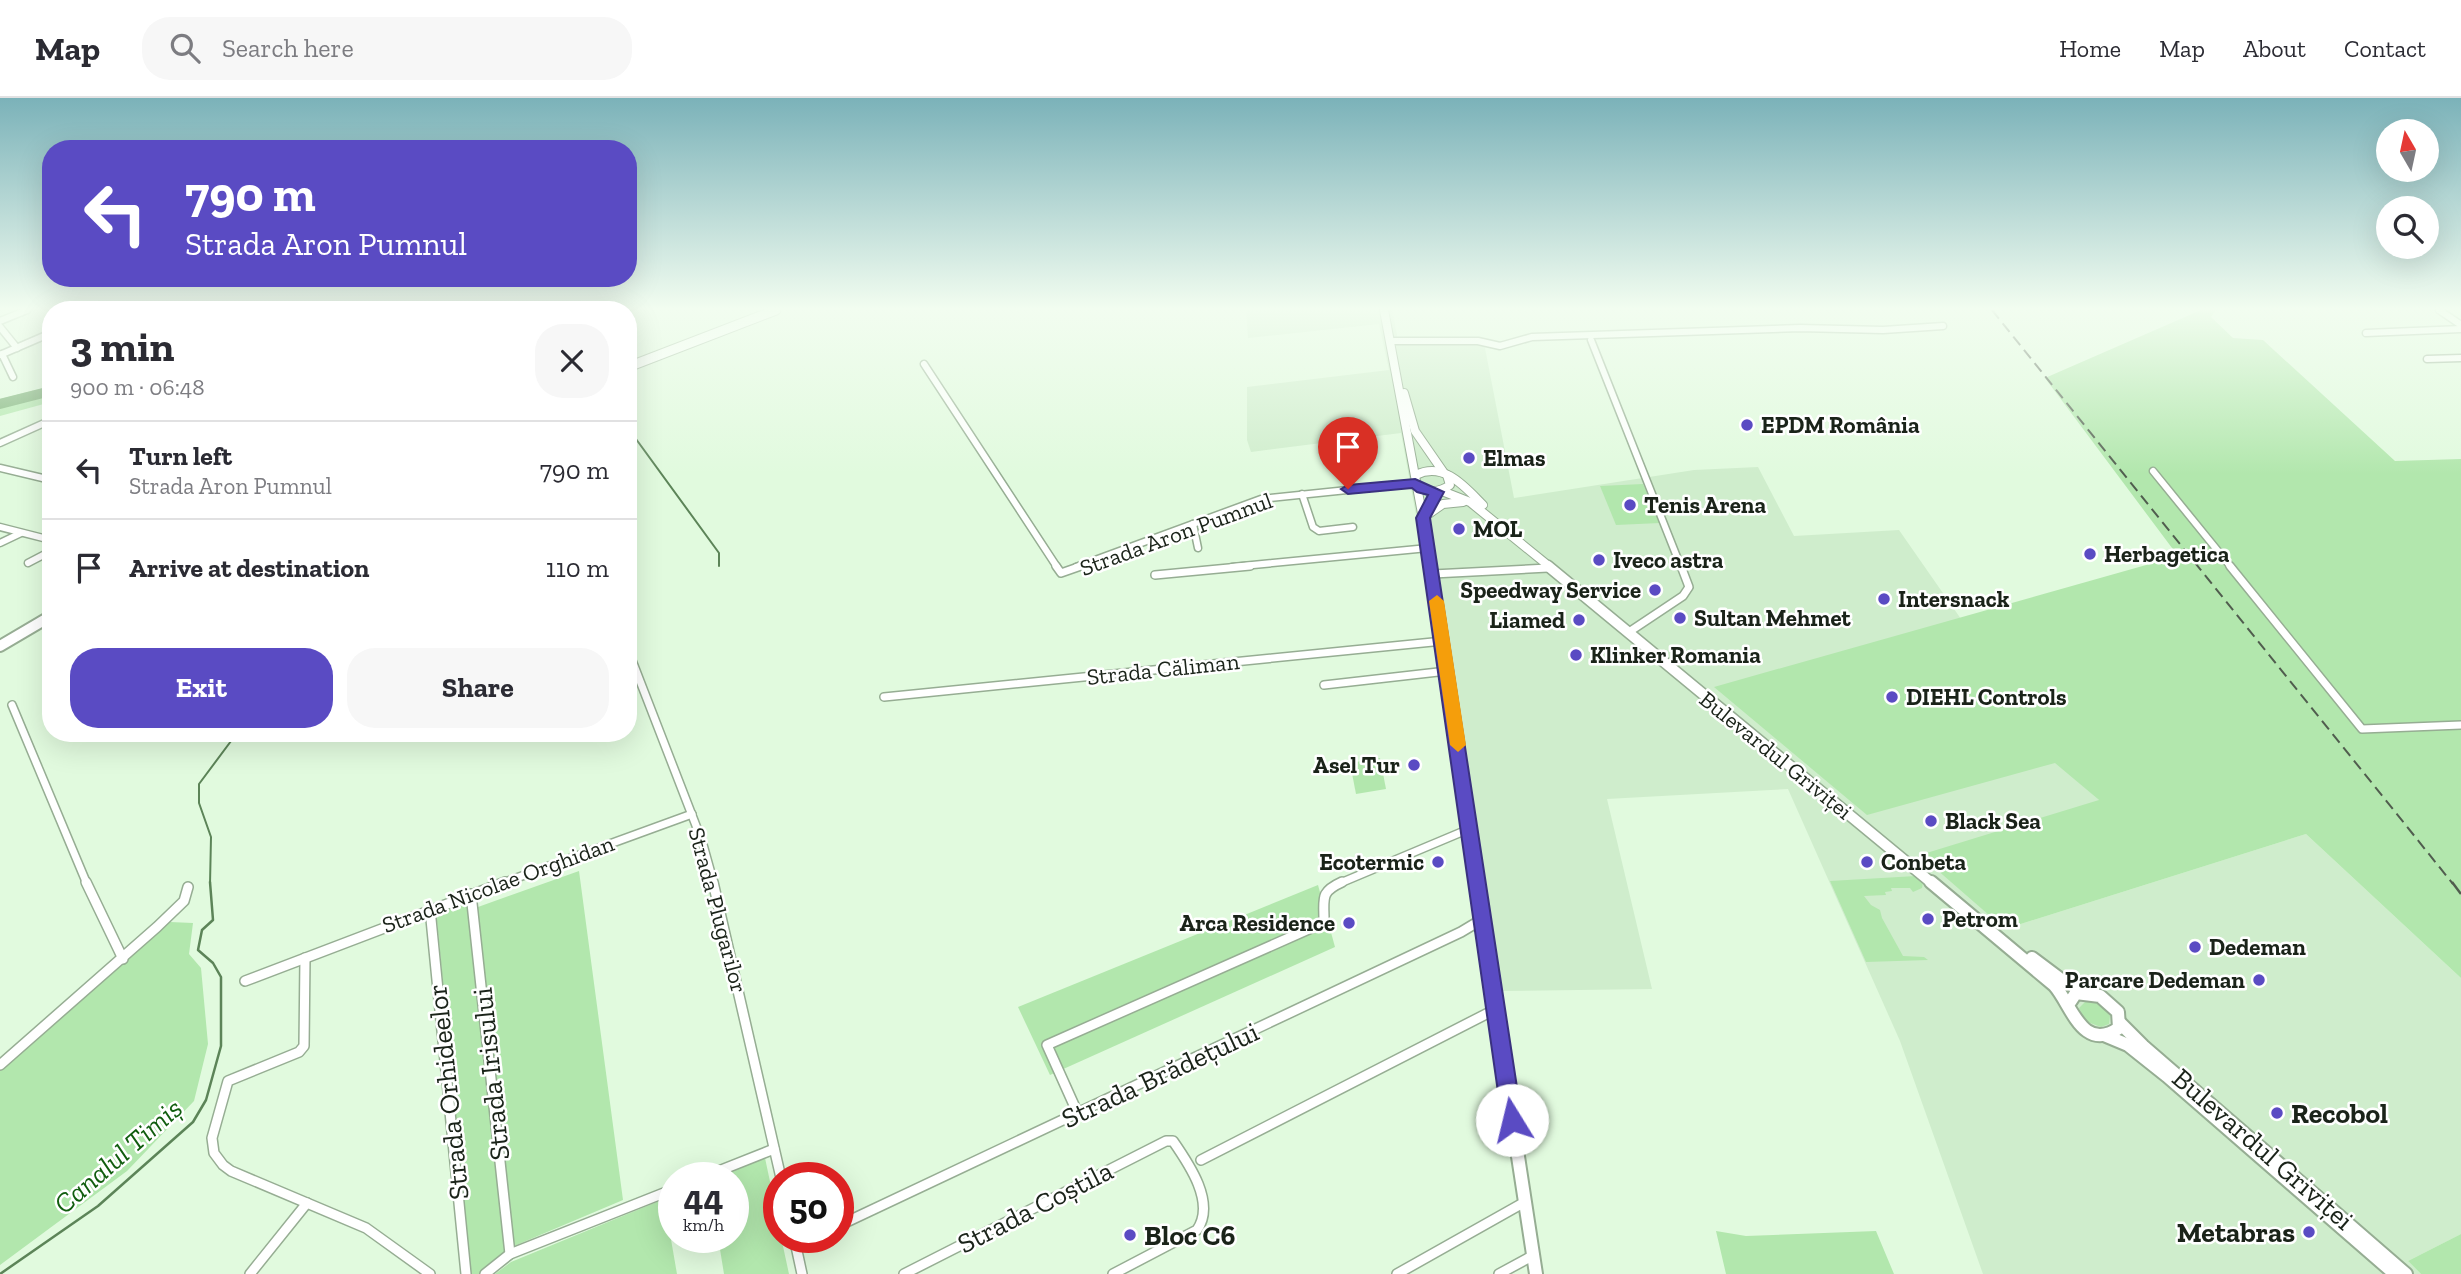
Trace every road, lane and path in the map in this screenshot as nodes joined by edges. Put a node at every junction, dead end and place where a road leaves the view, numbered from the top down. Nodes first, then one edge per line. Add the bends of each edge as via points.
1 (6, 365) edge
2 (925, 365) edge
3 (1394, 365) edge
4 (1399, 365) edge
5 (1601, 365) edge
6 (13, 377) dead end
7 (42, 424) edge
8 (0, 443) edge
9 (0, 468) edge
10 (2153, 471) dead end
11 (1446, 474) junction
12 (42, 478) edge
13 (1417, 482) junction
14 (1440, 491) junction
15 (1302, 494) junction
16 (1479, 505) junction
17 (1423, 518) junction
18 (1193, 524) junction
19 (0, 527) edge
20 (1353, 527) dead end
21 (22, 533) junction
22 (42, 538) edge
23 (0, 543) edge
24 (1198, 548) dead end
25 (1428, 548) junction
26 (42, 556) edge
27 (28, 563) dead end
28 (1548, 568) junction
29 (1433, 574) junction
30 (1155, 575) dead end
31 (42, 618) edge
32 (1632, 630) junction
33 (1443, 641) junction
34 (0, 643) edge
35 (1447, 671) junction
36 (637, 673) edge
37 (1324, 685) dead end
38 (884, 697) dead end
39 (12, 705) dead end
40 (2461, 725) edge
41 (692, 814) junction
42 (1469, 828) junction
43 (188, 887) dead end
44 (471, 894) junction
45 (430, 909) junction
46 (1481, 920) junction
47 (123, 958) junction
48 (306, 958) junction
49 (245, 981) dead end
50 (2088, 992) junction
51 (2068, 1005) junction
52 (1494, 1010) junction
53 (2120, 1023) junction
54 (2103, 1035) junction
55 (0, 1065) edge
56 (1078, 1114) junction
57 (774, 1149) junction
58 (1201, 1160) dead end
59 (741, 1162) edge
60 (777, 1162) edge
61 (658, 1194) edge
62 (1525, 1202) junction
63 (307, 1203) junction
64 (854, 1219) edge
65 (797, 1253) edge
66 (510, 1254) junction
67 (1534, 1255) junction
68 (250, 1274) edge
69 (430, 1274) edge
70 (466, 1274) edge
71 (485, 1274) edge
72 (802, 1274) edge
73 (904, 1274) edge
74 (1113, 1274) edge
75 (1397, 1274) edge
76 (1499, 1274) edge
77 (1536, 1274) edge
78 (2395, 1274) edge
79 (2406, 1274) edge

1 - 6 street
2 - 18 street, Strada Aron Pumnul via 1061,573
3 - 13 main road
4 - 11 main road, Bulevardul Griviței via 1411,420 1422,444
5 - 32 street via 1689,587 1683,596
7 - 8 street
9 - 12 street
10 - 40 street via 2362,729
11 - 13 main road via 1428,470
11 - 14 main road via 1450,485
11 - 16 main road, Bulevardul Griviței
13 - 14 main road, Bulevardul Griviței
13 - 15 street, Strada Aron Pumnul
13 - 17 main road
14 - 16 main road, Bulevardul Griviței
14 - 17 main road
15 - 18 street, Strada Aron Pumnul via 1261,499
15 - 20 street via 1313,527 1319,531
16 - 17 main road via 1443,505
16 - 28 main road, Bulevardul Griviței
16 - 32 main road, Bulevardul Griviței
17 - 25 main road
18 - 24 street
19 - 21 street
21 - 22 street
21 - 23 street
25 - 29 main road
25 - 30 street
26 - 27 street
28 - 29 street
28 - 51 main road, Bulevardul Griviței via 2053,983
29 - 33 main road
31 - 34 highway
32 - 50 main road, Bulevardul Griviței via 2010,940 2060,979
33 - 35 main road
33 - 38 street, Strada Căliman
35 - 37 street
35 - 42 main road
36 - 41 street, Strada Plugarilor
39 - 47 street
41 - 44 street, Strada Nicolae Orghidan
41 - 57 street, Strada Plugarilor via 722,913
42 - 46 main road
42 - 56 street via 1327,889 1324,920 1318,925 1052,1041 1047,1045 1049,1055
43 - 47 street via 184,901
44 - 45 street, Strada Nicolae Orghidan
44 - 66 street, Strada Irisului
45 - 48 street, Strada Nicolae Orghidan
45 - 70 street, Strada Orhideelor
46 - 52 main road
46 - 56 street, Strada Brădețului
47 - 55 street
48 - 49 street, Strada Nicolae Orghidan
48 - 63 street via 305,1041 299,1052 226,1084 210,1143 220,1164 231,1171
50 - 51 main road via 2076,993
50 - 53 main road via 2112,1004
51 - 54 main road via 2079,1024
52 - 58 street
52 - 62 main road
53 - 54 main road via 2115,1032
53 - 79 main road, Bulevardul Griviței
54 - 78 main road, Bulevardul Griviței via 2127,1045 2167,1076
56 - 64 street, Strada Brădețului
57 - 59 street
57 - 60 street, Strada Plugarilor
61 - 66 street
62 - 67 main road
62 - 75 street
63 - 68 street
63 - 69 street via 366,1228
65 - 72 street
66 - 71 street
67 - 76 street
67 - 77 main road
73 - 74 street, Strada Coștila via 1166,1140 1173,1141 1200,1195 1204,1220 1197,1230

